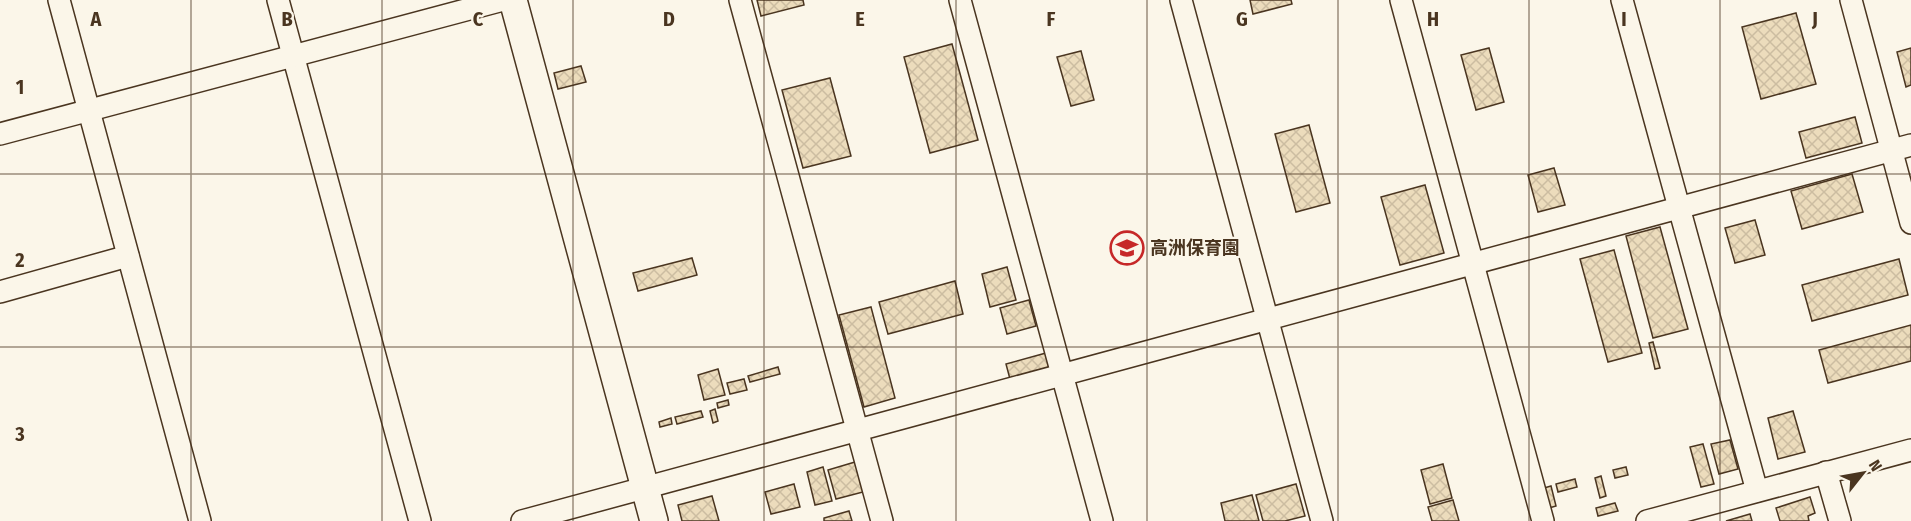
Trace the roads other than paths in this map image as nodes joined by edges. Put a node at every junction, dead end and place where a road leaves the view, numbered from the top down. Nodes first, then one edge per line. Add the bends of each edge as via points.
1 (59, 0) edge
2 (278, 0) edge
3 (512, 0) edge
4 (740, 0) edge
5 (960, 0) edge
6 (1181, 0) edge
7 (1401, 0) edge
8 (1622, 0) edge
9 (1851, 0) edge
10 (293, 56) junction
11 (89, 110) junction
12 (0, 134) edge
13 (1901, 148) edge
14 (1678, 208) junction
15 (1911, 223) edge
16 (128, 256) junction
17 (1473, 264) junction
18 (0, 292) edge
19 (1268, 319) junction
20 (1062, 375) junction
21 (857, 430) junction
22 (1911, 450) edge
23 (1826, 472) junction
24 (645, 488) junction
25 (1757, 491) junction
26 (1691, 515) edge
27 (200, 521) edge
28 (420, 521) edge
29 (522, 521) edge
30 (654, 521) edge
31 (882, 521) edge
32 (1102, 521) edge
33 (1322, 521) edge
34 (1543, 521) edge
35 (1647, 521) edge
36 (1839, 521) edge

1 - 11 street
2 - 10 street
3 - 10 street
3 - 24 street
4 - 21 street
5 - 20 street
6 - 19 street
7 - 17 street
8 - 14 street
9 - 13 street
10 - 11 street
10 - 28 street
11 - 12 street
11 - 16 street
13 - 14 street
13 - 15 street
14 - 17 street
14 - 25 street
16 - 18 street
16 - 27 street
17 - 19 street
17 - 34 street
19 - 20 street
19 - 33 street
20 - 21 street
20 - 32 street
21 - 24 street
21 - 31 street
22 - 23 street
23 - 25 street
23 - 36 street
24 - 29 street
24 - 30 street
25 - 26 street
26 - 35 street

